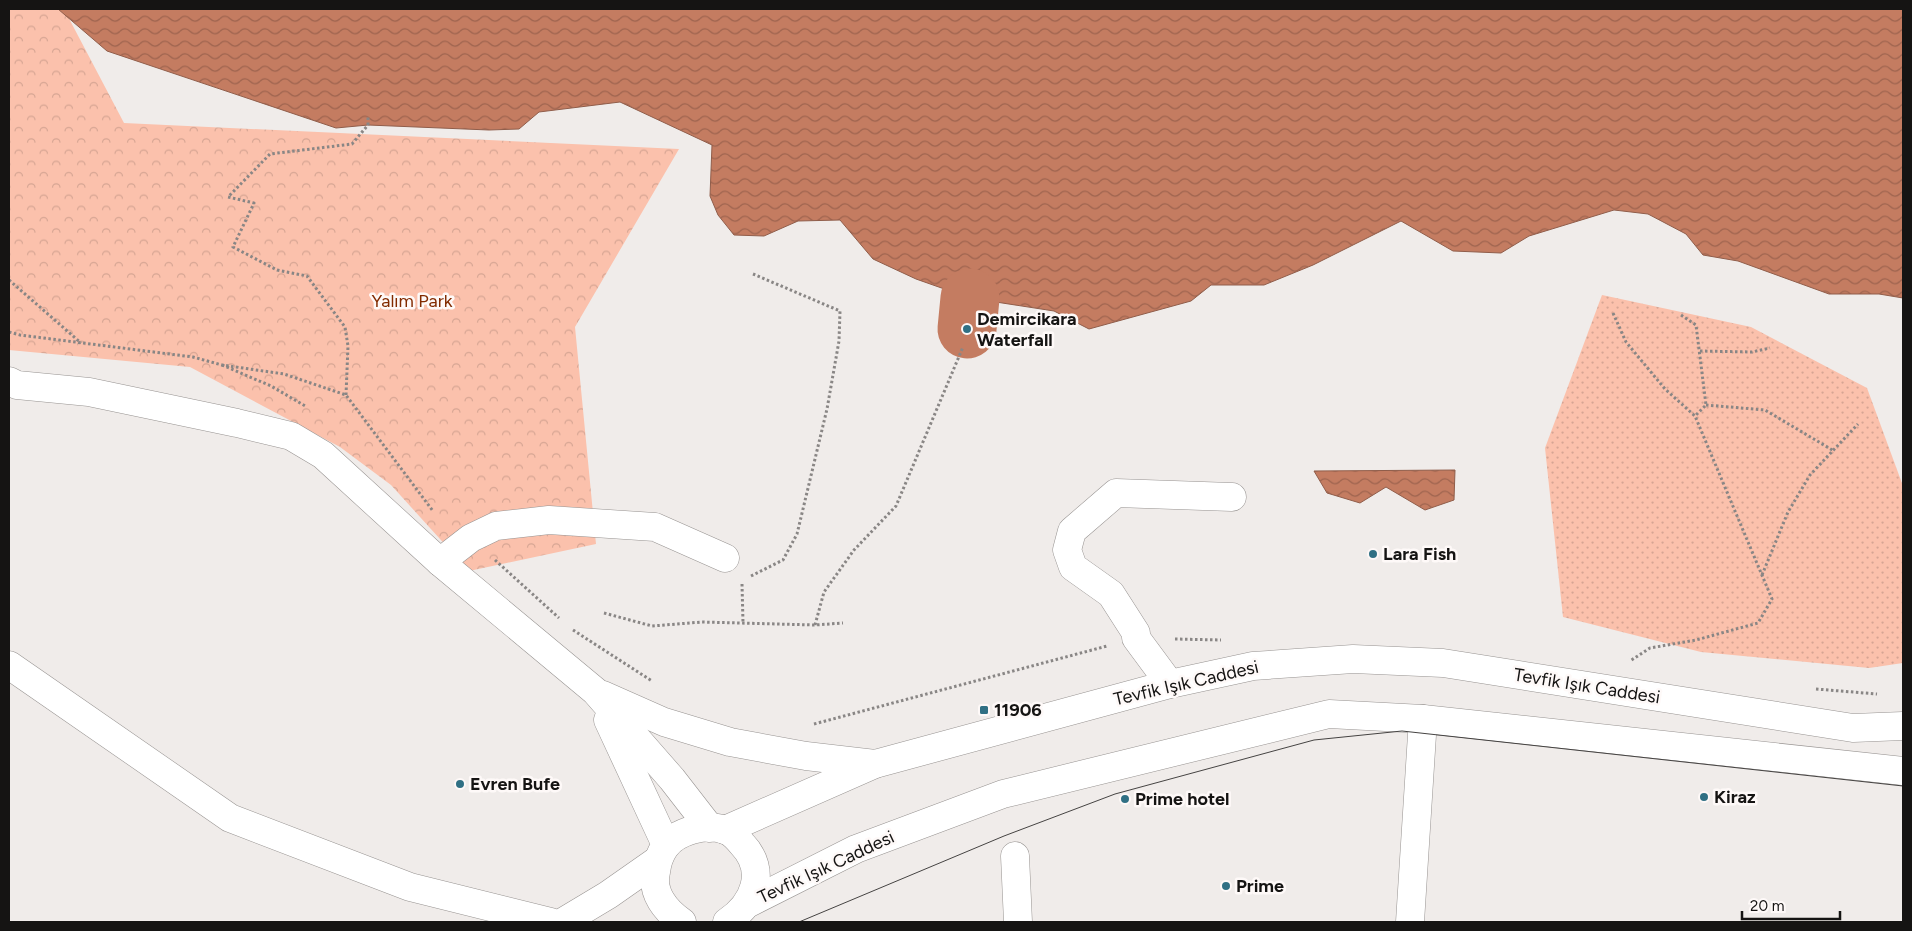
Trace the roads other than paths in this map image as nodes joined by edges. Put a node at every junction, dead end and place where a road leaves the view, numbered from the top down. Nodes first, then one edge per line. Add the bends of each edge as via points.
1 (11, 386) edge
2 (1232, 497) dead end
3 (725, 558) road end
4 (440, 562) junction
5 (9, 665) edge
6 (1170, 684) junction
7 (595, 691) junction
8 (1424, 719) junction
9 (1903, 726) edge
10 (875, 764) junction
11 (1903, 771) edge
12 (717, 829) junction
13 (662, 853) junction
14 (1015, 856) dead end
15 (749, 902) junction
16 (551, 922) edge
17 (563, 922) edge
18 (682, 922) edge
19 (728, 922) edge
20 (1018, 922) edge
21 (1410, 922) edge

1 - 4 street via 89,392 291,436 323,455
2 - 6 street via 1116,493 1072,531 1066,550 1073,567 1111,594 1136,638
3 - 4 street via 654,527 549,520 496,526 471,538
4 - 7 street
5 - 16 street via 230,818 410,887
6 - 9 street, Tevfik Işık Caddesi via 1253,666 1353,660 1443,662 1853,728
6 - 10 street, Tevfik Işık Caddesi
7 - 10 street via 664,722 730,742
7 - 12 street
7 - 13 street
8 - 11 street, Tevfik Işık Caddesi
8 - 15 street, Tevfik Işık Caddesi via 1329,714 1003,794 856,849
8 - 21 street
10 - 12 street, Tevfik Işık Caddesi
12 - 13 street, Tevfik Işık Caddesi via 698,828 677,836
12 - 15 street via 737,838 753,861 756,875
13 - 17 street, Tevfik Işık Caddesi via 608,894
13 - 18 street via 655,875 656,890 662,904
14 - 20 street
15 - 19 street

